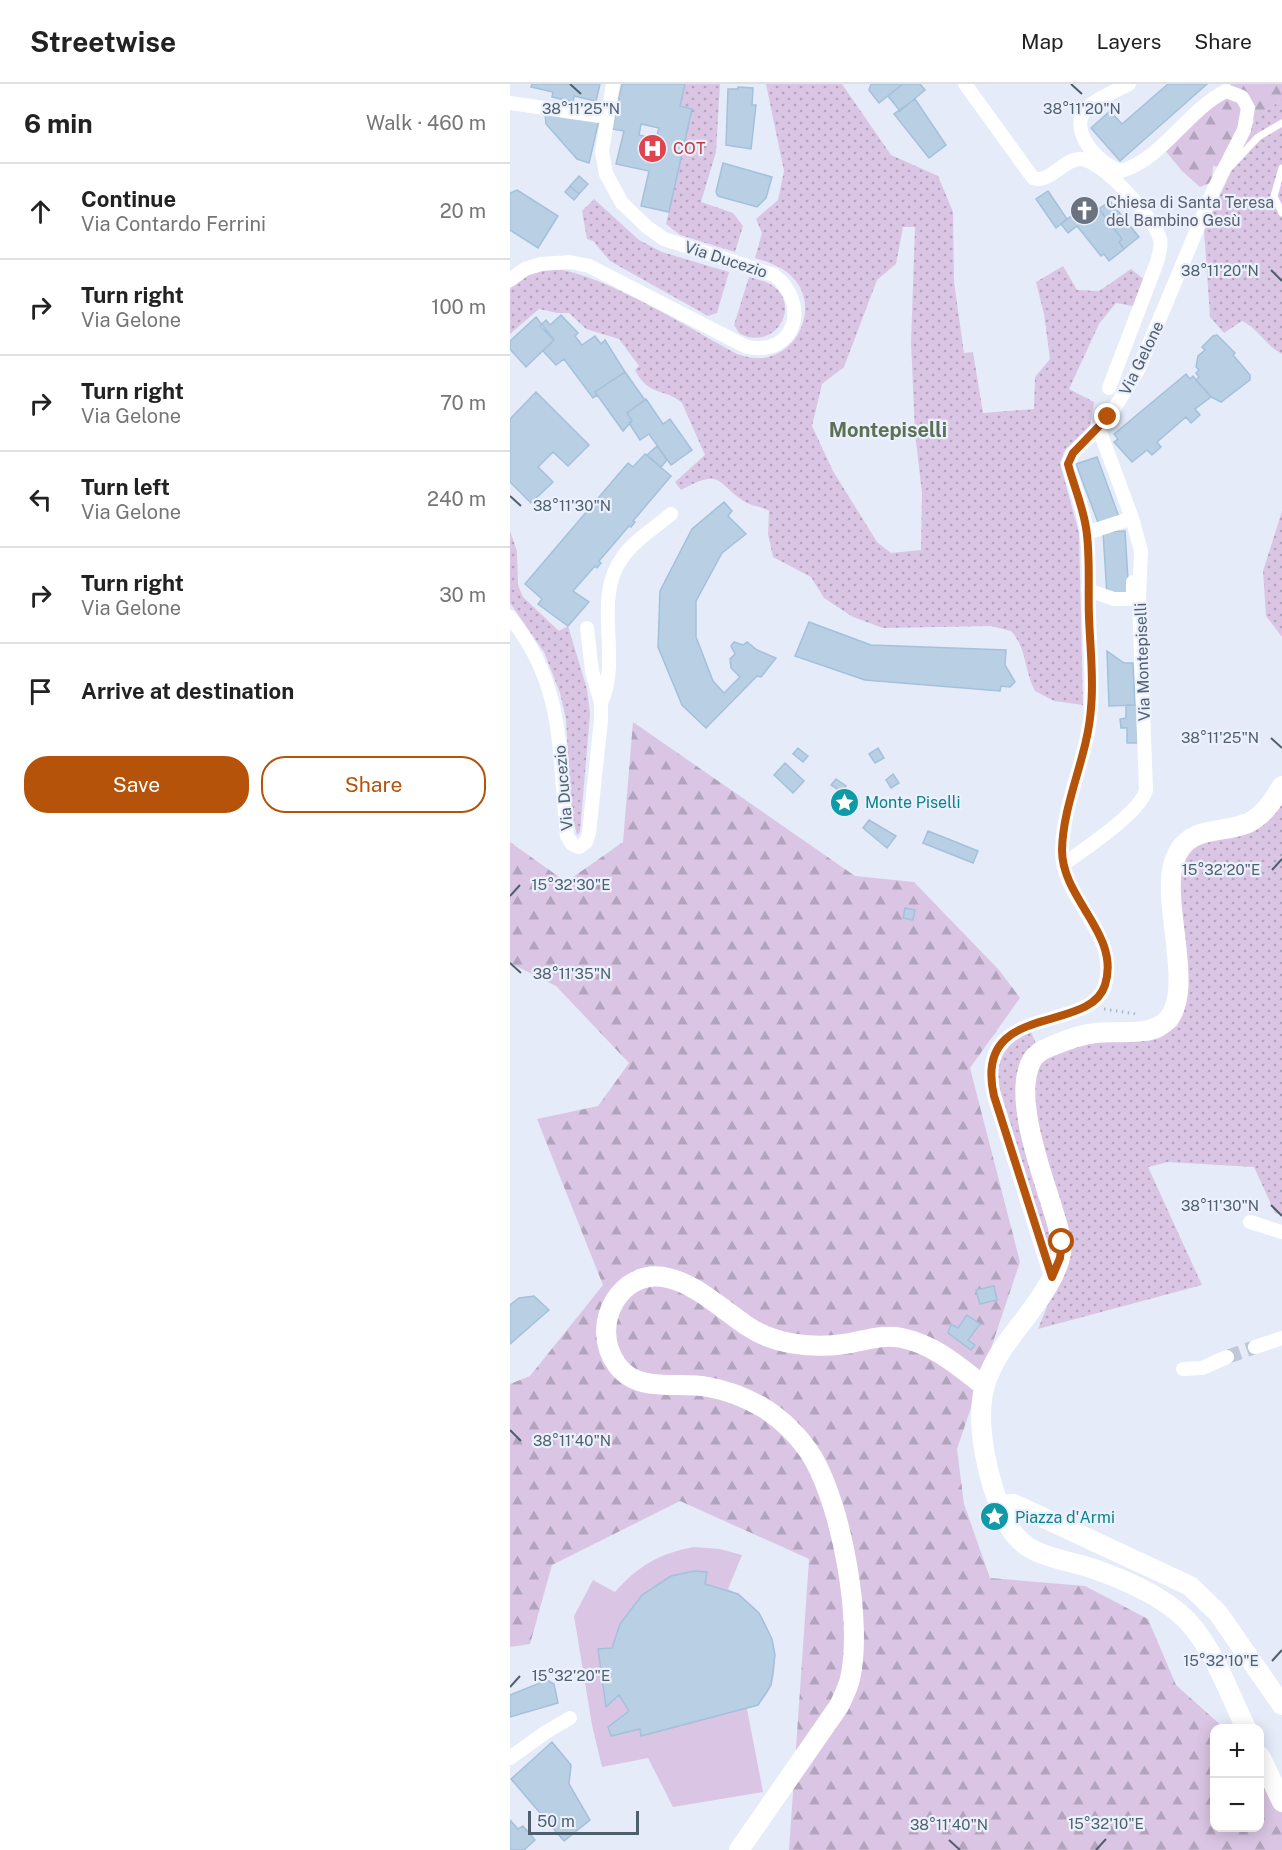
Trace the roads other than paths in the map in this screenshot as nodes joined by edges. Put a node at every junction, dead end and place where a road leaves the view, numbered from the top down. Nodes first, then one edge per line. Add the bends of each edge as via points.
1 (613, 84) edge
2 (965, 84) edge
3 (1129, 84) edge
4 (510, 103) edge
5 (606, 117) junction
6 (1282, 123) edge
7 (1282, 168) edge
8 (1113, 173) junction
9 (1220, 177) junction
10 (1282, 213) edge
11 (510, 280) edge
12 (1108, 387) dead end
13 (1099, 429) junction
14 (671, 514) dead end
15 (1132, 518) junction
16 (1087, 533) junction
17 (1139, 542) junction
18 (1088, 590) junction
19 (510, 617) edge
20 (586, 628) dead end
21 (601, 703) junction
22 (1282, 786) edge
23 (1064, 864) junction
24 (1250, 1222) dead end
25 (1282, 1232) edge
26 (1052, 1277) junction
27 (1282, 1338) edge
28 (1255, 1347) tunnel mouth
29 (1227, 1357) tunnel mouth
30 (1183, 1369) dead end
31 (984, 1386) junction
32 (1000, 1505) junction
33 (1282, 1705) edge
34 (570, 1718) dead end
35 (1244, 1724) edge
36 (510, 1758) edge
37 (1264, 1764) edge
38 (1282, 1802) edge
39 (739, 1850) edge

1 - 5 street, Via Ducezio
2 - 8 street via 1033,178 1043,178 1079,158
3 - 8 street via 1095,102 1082,117 1086,141
4 - 5 street
5 - 11 street, Via Ducezio via 602,162 610,186 622,203 664,239 774,275 787,286 794,300 791,328 772,345 747,347 613,276 580,263 542,264 525,269
6 - 9 lane via 1258,137
7 - 10 lane via 1274,196
8 - 9 street, Via Gelone via 1138,164 1226,91 1242,97 1249,115
8 - 12 street via 1157,231 1161,244
9 - 13 street, Via Gelone via 1138,370
13 - 15 street, Via Montepiselli
13 - 16 street, Via Gelone via 1073,453 1068,464
14 - 21 street via 629,550 614,574 609,605 610,678
15 - 16 street
15 - 17 street, Via Montepiselli
16 - 18 street, Via Gelone
17 - 18 street via 1132,546 1133,596 1114,599
17 - 23 street, Via Montepiselli via 1145,797 1098,841
18 - 23 street, Via Gelone via 1091,707 1065,828
19 - 21 street, Via Ducezio via 535,653 551,690 557,717 567,836 575,846 586,842 589,833
20 - 21 street, Via Ducezio
22 - 26 street via 1272,803 1255,819 1198,834 1178,852 1170,889 1178,994 1169,1017 1151,1029 1089,1034 1065,1041 1040,1052 1031,1061 1027,1118 1062,1242
23 - 26 street, Via Gelone via 1074,893 1102,941 1108,967 1104,988 1082,1008 1016,1032 996,1054 990,1074
24 - 25 street
26 - 31 street via 994,1362
27 - 28 street
29 - 30 street via 1202,1368
31 - 32 street via 981,1417 985,1454
31 - 39 street via 940,1352 919,1342 883,1337 810,1346 778,1340 753,1330 689,1287 667,1277 644,1280 622,1291 608,1312 605,1341 618,1367 627,1375 653,1384 707,1386 762,1407 807,1448 831,1500 852,1595 850,1680 839,1706
32 - 33 street via 1014,1504 1190,1586 1218,1613
32 - 35 street via 1010,1528 1029,1548 1113,1576 1184,1617 1208,1650
34 - 36 street
37 - 38 street

